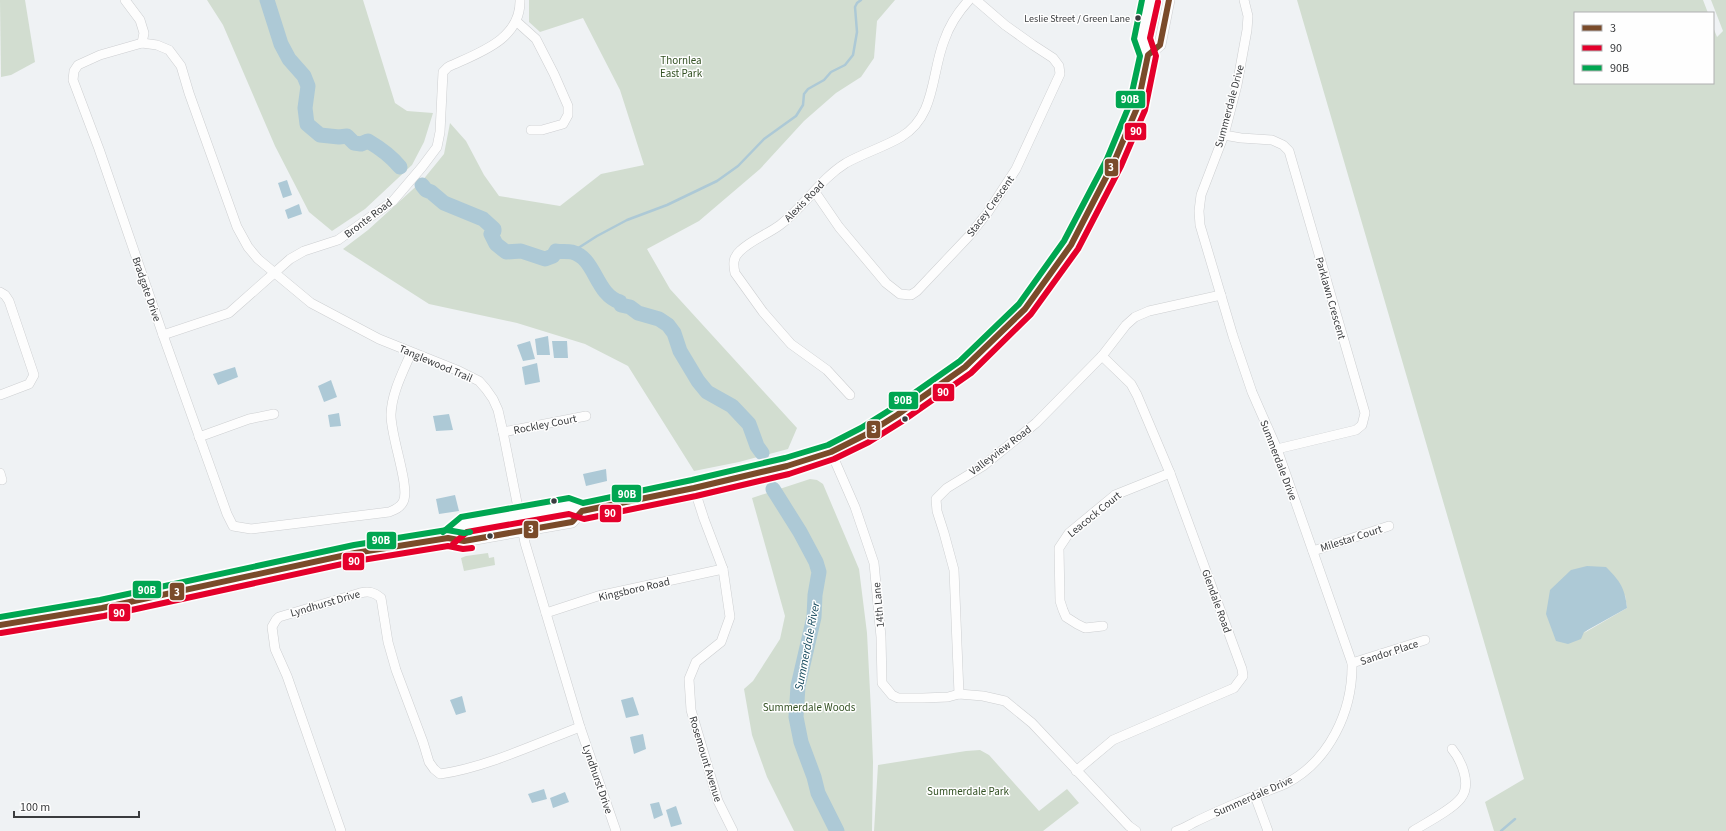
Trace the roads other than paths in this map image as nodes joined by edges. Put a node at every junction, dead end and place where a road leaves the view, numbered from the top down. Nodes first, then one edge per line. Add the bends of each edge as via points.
1 (125, 0) edge
2 (520, 0) edge
3 (969, 0) edge
4 (976, 0) edge
5 (1150, 0) edge
6 (1169, 0) edge
7 (1244, 0) edge
8 (516, 21) junction
9 (142, 43) junction
10 (1148, 55) junction
11 (531, 130) dead end
12 (1224, 135) junction
13 (815, 192) junction
14 (273, 272) junction
15 (0, 292) edge
16 (1221, 295) junction
17 (163, 335) junction
18 (411, 353) junction
19 (1102, 356) junction
20 (0, 395) edge
21 (850, 395) dead end
22 (274, 414) dead end
23 (586, 416) dead end
24 (503, 432) junction
25 (200, 437) junction
26 (1277, 449) junction
27 (831, 452) junction
28 (1170, 473) junction
29 (694, 488) junction
30 (582, 511) junction
31 (519, 515) junction
32 (1389, 526) dead end
33 (522, 530) junction
34 (448, 538) junction
35 (1313, 551) junction
36 (723, 569) junction
37 (546, 613) junction
38 (1103, 626) dead end
39 (1, 627) edge
40 (1426, 640) dead end
41 (1352, 663) junction
42 (959, 694) junction
43 (580, 727) junction
44 (1452, 749) dead end
45 (1076, 771) junction
46 (1255, 796) junction
47 (1130, 829) edge
48 (341, 831) edge
49 (616, 831) edge
50 (733, 831) edge
51 (1176, 831) edge
52 (1268, 831) edge
53 (1413, 831) edge

1 - 9 street via 140,20 144,33
2 - 8 street, Bronte Road
3 - 13 street, Alexis Road via 961,8 943,42 922,118 901,137 861,155 833,172
4 - 13 street, Stacey Crescent via 1005,25 1053,58 1059,66 1060,74 1016,169 969,236 917,291 911,295 900,294 886,283 859,252
5 - 10 main road via 1142,39
6 - 10 main road via 1160,45
7 - 12 street, Summerdale Drive via 1248,16 1247,30
8 - 11 street via 536,39 568,106 568,115 563,124 542,130
8 - 14 street, Bronte Road via 502,40 448,67 443,72 437,147 393,201 338,240 304,251
9 - 14 street, Bradgate Drive via 169,50 181,66 237,227 248,247
9 - 17 street, Bradgate Drive via 100,55 78,65 73,80
10 - 27 main road via 1137,108 1114,162 1071,245 1025,309 965,367 897,415
12 - 16 street, Summerdale Drive via 1201,195 1199,211 1200,225
12 - 26 street, Parklawn Crescent via 1272,140 1284,145 1288,151 1365,413 1362,425 1356,430
13 - 21 street, Alexis Road via 780,225 740,250 735,257 735,273 791,344 827,370
14 - 17 street, Bronte Road via 229,313
14 - 18 street, Tanglewood Trail via 311,303 372,336
15 - 20 street via 8,298 34,375 29,384
16 - 19 street, Valleyview Road via 1140,314 1126,326
16 - 26 street, Summerdale Drive via 1252,392
17 - 25 street, Bradgate Drive
18 - 24 street, Tanglewood Trail via 459,370 479,381 493,399
18 - 25 street, Bradgate Drive via 396,390 391,413 395,445 406,487 403,502 396,510 251,529 233,526
19 - 28 street, Glendale Road via 1131,384
19 - 42 street, Valleyview Road via 1036,423 983,466 948,488 936,499 938,516 954,570
22 - 25 street via 249,419
23 - 24 street, Rockley Court
24 - 31 street, Tanglewood Trail
26 - 35 street, Summerdale Drive
27 - 29 main road via 787,466
27 - 42 street, 14th Lane via 855,507 874,563 881,637 882,683 898,698 948,697
28 - 38 street, Leacock Court via 1114,495 1069,533 1059,548 1060,600 1066,617 1085,628
28 - 45 street, Glendale Road via 1243,676 1234,688 1113,740
29 - 30 main road
29 - 36 street, Rosemount Avenue
30 - 31 main road via 570,506
30 - 33 main road via 572,522
31 - 33 street, Tanglewood Trail
31 - 34 main road via 463,525
32 - 35 street, Milestar Court
33 - 34 main road via 464,541
33 - 37 street, Lyndhurst Drive
34 - 39 main road via 355,553 102,608
35 - 41 street, Summerdale Drive
36 - 37 street, Kingsboro Road via 598,596
36 - 50 street, Rosemount Avenue via 730,618 721,642 696,662 690,679 690,695 691,710 718,801
37 - 43 street, Lyndhurst Drive
40 - 41 street, Sandor Place
41 - 46 street, Summerdale Drive via 1353,681 1347,705 1326,748 1313,765 1301,774
42 - 45 street via 1005,701 1032,723
43 - 48 street, Lyndhurst Drive via 497,758 440,774 429,762 396,670 388,642 381,598 376,593 360,592 279,617 272,627 275,649 287,676
43 - 49 street, Lyndhurst Drive
44 - 53 street via 1461,764 1465,779 1462,797
45 - 47 street
46 - 51 street, Summerdale Drive
46 - 52 street

